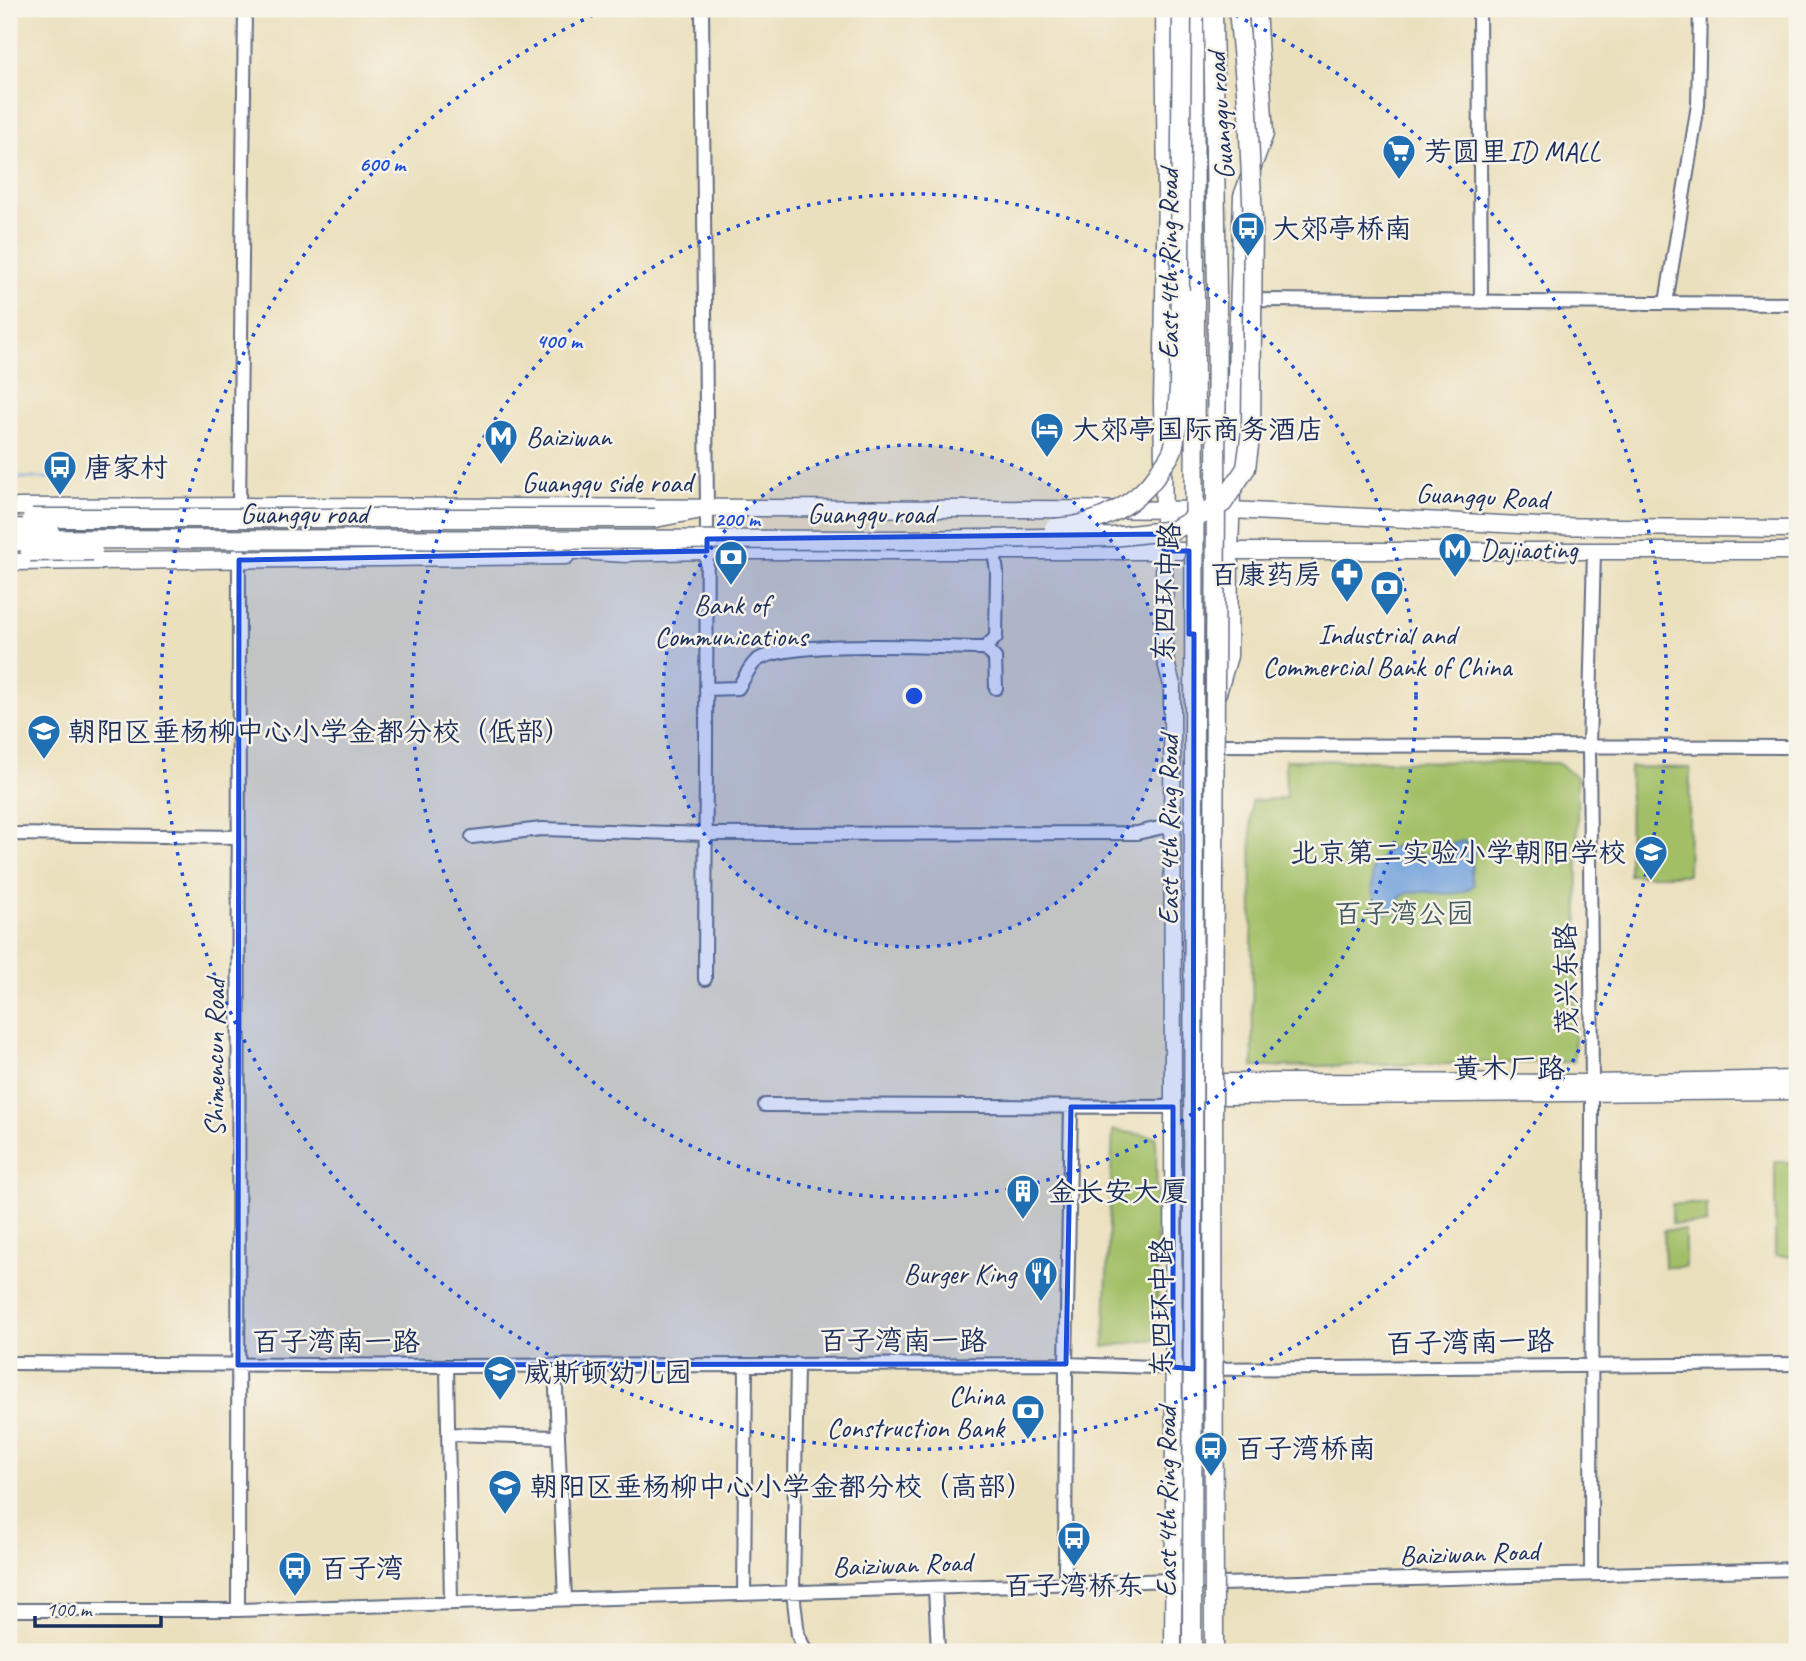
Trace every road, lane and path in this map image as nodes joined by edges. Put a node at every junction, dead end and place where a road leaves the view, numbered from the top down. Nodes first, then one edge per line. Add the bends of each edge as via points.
1 (245, 9) edge
2 (702, 9) edge
3 (1164, 9) edge
4 (1182, 9) edge
5 (1194, 9) edge
6 (1213, 9) edge
7 (1238, 9) edge
8 (1257, 9) edge
9 (1479, 9) edge
10 (1700, 9) edge
11 (1239, 300) junction
12 (1481, 302) junction
13 (1666, 303) junction
14 (1797, 304) edge
15 (239, 506) junction
16 (328, 506) junction
17 (9, 507) edge
18 (154, 507) junction
19 (707, 508) junction
20 (1197, 510) junction
21 (1231, 510) junction
22 (1164, 511) junction
23 (9, 518) edge
24 (9, 528) edge
25 (1797, 529) edge
26 (1164, 534) junction
27 (1102, 535) junction
28 (9, 542) edge
29 (1196, 542) junction
30 (707, 551) junction
31 (994, 551) joint
32 (1059, 551) junction
33 (1164, 551) junction
34 (1230, 551) junction
35 (1594, 551) junction
36 (1797, 551) edge
37 (9, 552) edge
38 (625, 553) junction
39 (326, 559) junction
40 (239, 560) junction
41 (154, 561) junction
42 (9, 562) edge
43 (1196, 635) junction
44 (985, 648) junction
45 (1221, 684) junction
46 (1172, 685) junction
47 (996, 688) dead end
48 (706, 689) junction
49 (1188, 716) junction
50 (1210, 716) junction
51 (1221, 745) junction
52 (1588, 747) junction
53 (1797, 747) edge
54 (1172, 825) junction
55 (9, 834) edge
56 (706, 834) junction
57 (239, 837) junction
58 (472, 837) dead end
59 (705, 979) dead end
60 (1797, 1079) edge
61 (1591, 1088) junction
62 (1221, 1089) junction
63 (1797, 1091) edge
64 (765, 1105) dead end
65 (1071, 1107) junction
66 (1172, 1107) junction
67 (9, 1363) edge
68 (797, 1364) junction
69 (1066, 1364) junction
70 (1797, 1364) edge
71 (238, 1365) junction
72 (746, 1365) junction
73 (447, 1366) junction
74 (555, 1366) junction
75 (1590, 1366) junction
76 (1180, 1368) junction
77 (1212, 1369) junction
78 (448, 1434) junction
79 (556, 1437) junction
80 (1797, 1569) edge
81 (1591, 1574) junction
82 (1180, 1581) junction
83 (1065, 1583) junction
84 (1214, 1584) junction
85 (935, 1588) junction
86 (793, 1592) junction
87 (744, 1594) junction
88 (565, 1599) junction
89 (451, 1603) junction
90 (9, 1610) edge
91 (238, 1610) junction
92 (806, 1652) edge
93 (938, 1652) edge
94 (1173, 1652) edge
95 (1190, 1652) edge
96 (1208, 1652) edge
97 (1216, 1652) edge

1 - 15 street, Shimencun Road
2 - 19 street
3 - 22 main road, 东四环中路
4 - 24 highway, Guangqu road, bridge via 1179,389 1173,450 1153,483 1133,501 1095,520 1070,527 991,530
5 - 95 highway, East 4th Ring Road, bridge
6 - 97 highway, East 4th Ring Road, bridge
7 - 28 highway, Guangqu road, bridge via 1253,222 1251,431 1246,468 1223,503 1174,530 1113,537 914,540
8 - 11 main road, 东四环中路 via 1265,134 1242,196
9 - 12 street
10 - 13 street via 1698,105
11 - 12 street
11 - 21 main road, 东四环中路
12 - 13 street
13 - 14 street
15 - 16 main road, Guangqu side road
15 - 18 main road, Guangqu side road
15 - 40 street, Shimencun Road
16 - 19 main road, Guangqu side road
16 - 39 street via 313,523 315,544
17 - 18 main road, Guangqu side road
18 - 41 street via 171,522 174,533
19 - 22 main road, Guangqu side road
19 - 23 highway, bridge via 656,518
19 - 30 street
20 - 21 main road, Guangqu Road
20 - 22 main road, Guangqu Road
20 - 29 main road, 东四环中路
21 - 25 main road, Guangqu Road via 1538,526
21 - 29 main road
21 - 34 main road, 东四环中路
22 - 26 main road, 东四环中路
26 - 27 main road
26 - 29 main road
26 - 33 main road, 东四环中路
27 - 31 main road via 1018,536 1002,541
27 - 32 main road via 1074,541
29 - 33 main road, Guangqu Road
29 - 34 main road, Guangqu Road
29 - 43 main road, 东四环中路
30 - 32 main road
30 - 38 main road
30 - 48 street
31 - 44 street via 998,572 996,637
32 - 33 main road
33 - 46 main road, 东四环中路 via 1165,659
34 - 35 main road, Guangqu Road
34 - 45 main road, 东四环中路 via 1229,656
35 - 36 main road, Guangqu Road
35 - 52 street, 茂兴东路
37 - 38 highway, bridge via 546,548
38 - 39 main road
39 - 40 main road
40 - 41 main road
40 - 57 street, Shimencun Road
41 - 42 main road
43 - 49 main road, 东四环中路
43 - 50 main road, 东四环中路
44 - 47 street via 995,658
44 - 48 street via 788,650 755,661 738,688
45 - 50 main road
45 - 51 street, 东四环中路
46 - 49 main road
46 - 54 main road, 东四环中路
48 - 56 street
49 - 76 main road, 东四环中路
50 - 77 main road, 东四环中路
51 - 52 street
51 - 62 street, 东四环中路
52 - 53 street
52 - 61 street, 茂兴东路
54 - 56 street via 1138,833
54 - 66 main road, 东四环中路
55 - 57 street
56 - 58 street via 542,829
56 - 59 street
57 - 71 street, Shimencun Road
60 - 61 main road
61 - 62 main road
61 - 63 main road, 黄木厂路
61 - 75 street, 茂兴东路
62 - 77 street, 东四环中路
64 - 65 street
65 - 66 street
65 - 69 street
66 - 76 main road, 东四环中路
67 - 71 street, 百子湾南一路
68 - 69 street, 百子湾南一路
68 - 72 street, 百子湾南一路
68 - 86 street
69 - 76 street, 百子湾南一路
69 - 83 street
70 - 75 street, 百子湾南一路
71 - 73 street, 百子湾南一路
71 - 91 street, Shimencun Road
72 - 74 street, 百子湾南一路
72 - 87 street
73 - 74 street, 百子湾南一路
73 - 78 street
74 - 79 street
75 - 77 street, 百子湾南一路
75 - 81 street, 茂兴东路
76 - 77 street, 百子湾南一路
76 - 82 main road, 东四环中路
77 - 84 main road, 东四环中路 via 1202,1478
78 - 79 street
78 - 89 street
79 - 88 street
80 - 81 street, Baiziwan Road
81 - 84 street, Baiziwan Road
82 - 83 street, Baiziwan Road
82 - 84 street, Baiziwan Road
82 - 94 main road, 东四环中路
82 - 95 main road, 东四环中路
83 - 85 street, Baiziwan Road
84 - 96 main road, 东四环中路
84 - 97 street, 东四环中路
85 - 86 street, Baiziwan Road
85 - 93 street
86 - 87 street, Baiziwan Road
86 - 92 street via 798,1635
87 - 88 street, Baiziwan Road
88 - 89 street, Baiziwan Road
89 - 91 street, Baiziwan Road
90 - 91 street, Baiziwan Road

